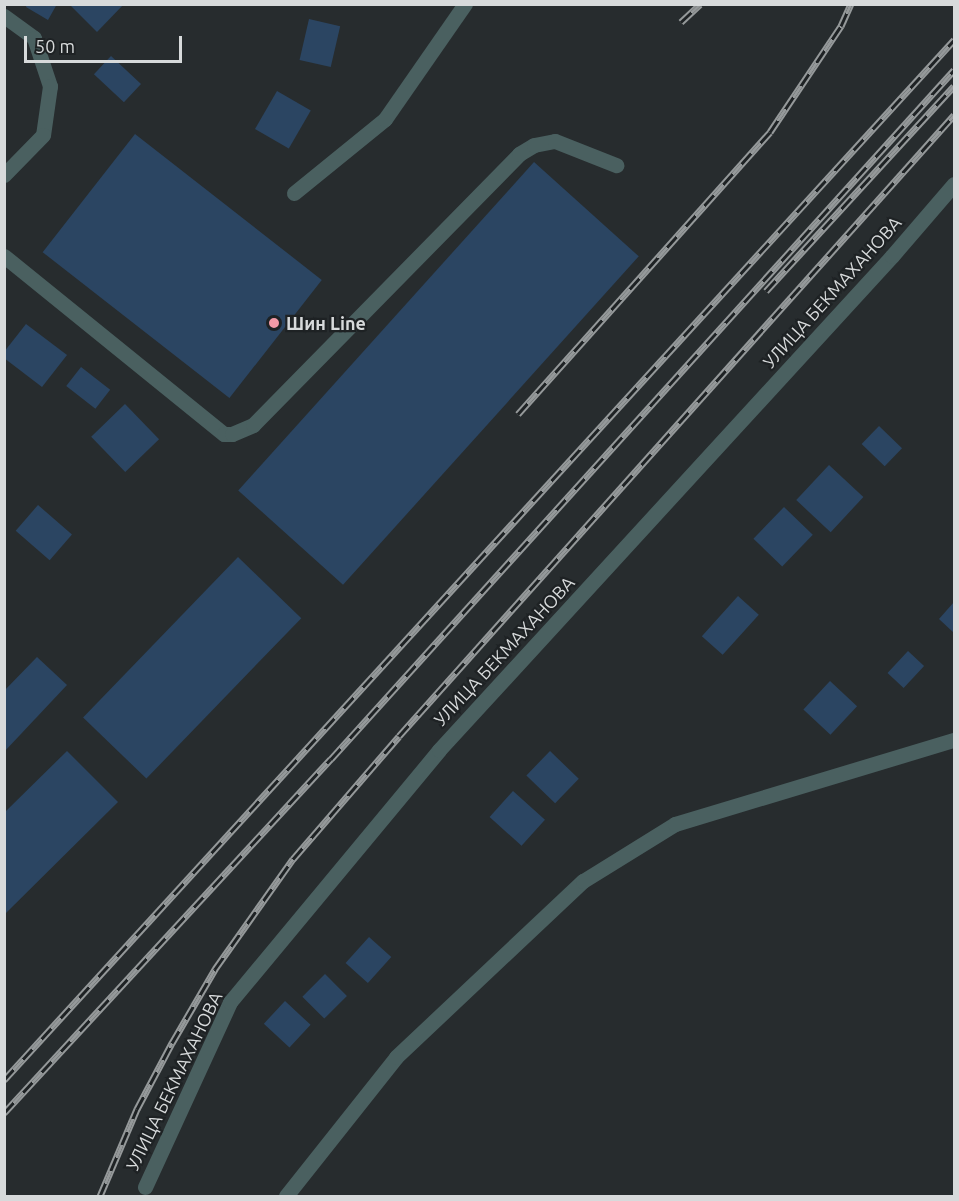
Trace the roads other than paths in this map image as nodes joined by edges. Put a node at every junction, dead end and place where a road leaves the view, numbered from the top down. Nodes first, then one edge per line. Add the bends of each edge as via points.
1 (465, 4) edge
2 (4, 15) edge
3 (616, 165) dead end
4 (4, 175) edge
5 (953, 191) edge
6 (294, 193) dead end
7 (4, 256) edge
8 (954, 740) edge
9 (145, 1187) dead end
10 (286, 1197) edge

1 - 6 street via 385,119
2 - 4 street via 34,38 50,86 43,135
3 - 7 street via 555,141 534,145 519,154 253,425 232,434 224,434
5 - 9 street, УЛИЦА БЕКМАХАНОВА via 439,750 230,1002
8 - 10 street via 675,824 583,881 396,1057

